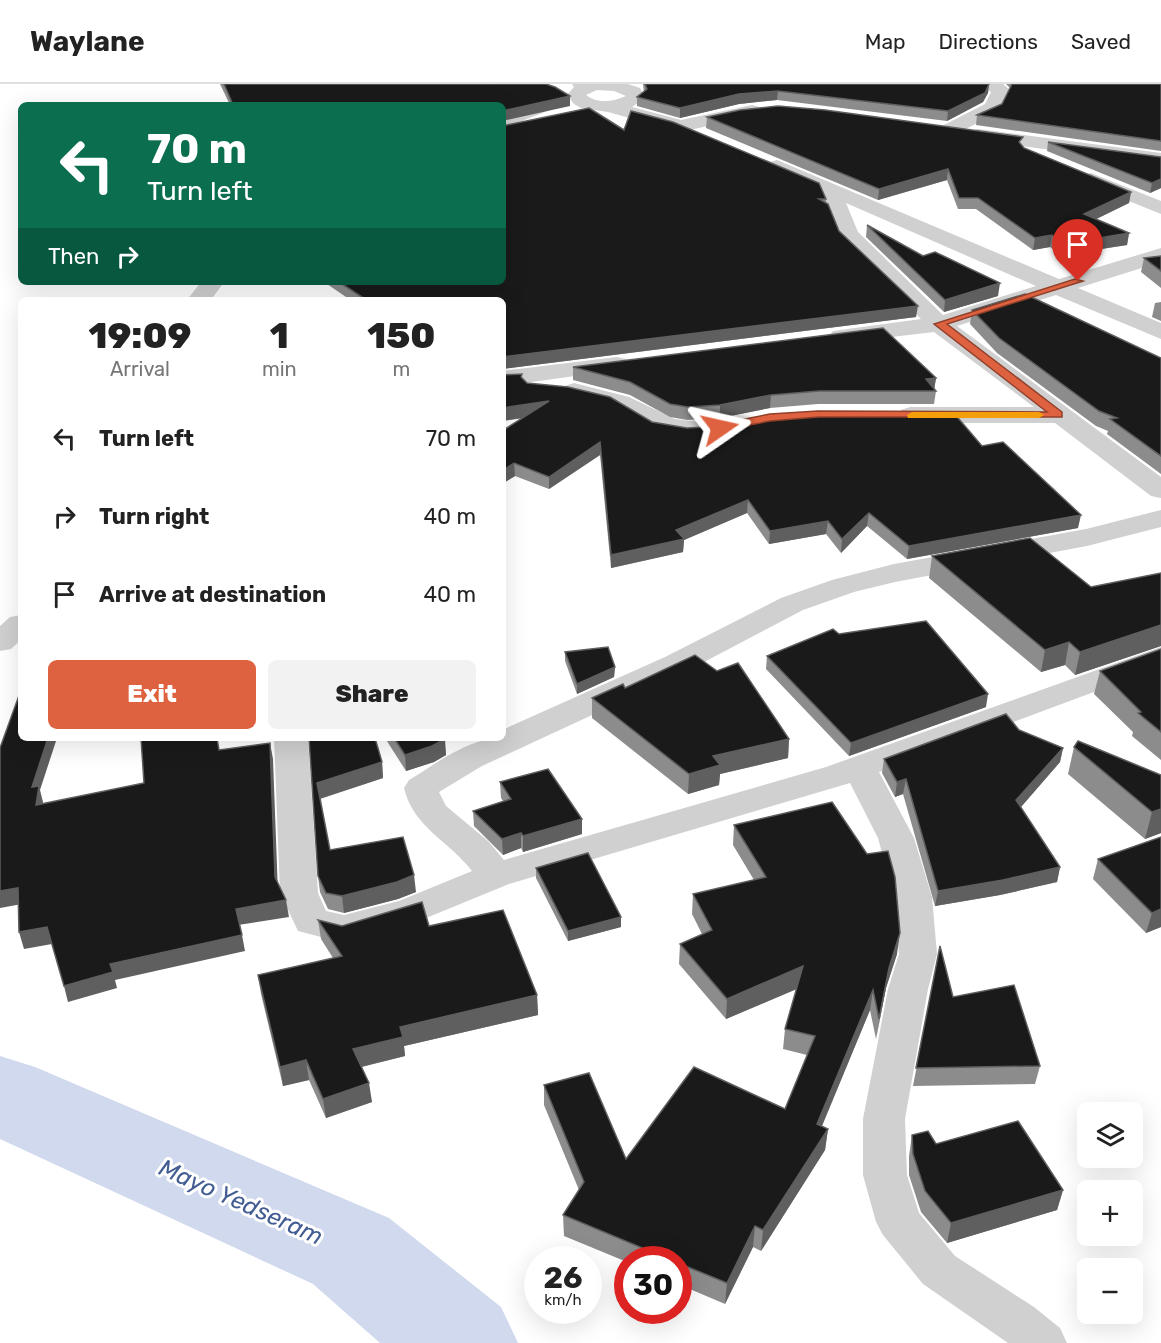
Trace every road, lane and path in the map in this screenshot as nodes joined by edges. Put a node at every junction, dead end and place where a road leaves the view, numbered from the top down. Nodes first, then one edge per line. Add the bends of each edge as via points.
1 (988, 84) edge
2 (549, 86) edge
3 (588, 88) edge
4 (636, 90) edge
5 (606, 106) junction
6 (768, 109) edge
7 (506, 121) edge
8 (673, 124) junction
9 (926, 127) edge
10 (506, 128) edge
11 (949, 130) junction
12 (995, 137) junction
13 (709, 138) edge
14 (758, 159) edge
15 (1161, 159) edge
16 (1053, 163) edge
17 (1075, 172) edge
18 (829, 188) junction
19 (1161, 208) edge
20 (1161, 255) edge
21 (211, 285) edge
22 (1057, 288) junction
23 (201, 297) edge
24 (939, 324) junction
25 (1161, 332) edge
26 (821, 338) edge
27 (644, 361) edge
28 (506, 378) edge
29 (506, 387) edge
30 (882, 414) edge
31 (1058, 415) junction
32 (720, 428) edge
33 (1161, 490) edge
34 (1161, 518) edge
35 (18, 627) edge
36 (0, 642) edge
37 (1161, 656) edge
38 (291, 741) edge
39 (860, 768) junction
40 (496, 875) junction
41 (1043, 1343) edge

1 - 11 street via 1001,90 992,108
2 - 3 street
3 - 4 street
3 - 5 street via 578,100
3 - 7 street
4 - 5 street via 636,98 626,104
4 - 8 street
5 - 8 street
5 - 10 street
6 - 8 street
8 - 13 street
9 - 11 street
11 - 12 street
12 - 15 street
12 - 16 street
14 - 18 street
17 - 19 street
18 - 22 street
18 - 24 street via 848,235
20 - 22 street
21 - 23 street
22 - 24 street
22 - 25 street
24 - 26 street
24 - 31 street
27 - 28 street
29 - 32 street via 568,389 620,402 662,426
30 - 31 street
31 - 33 street
34 - 40 street via 1087,537 894,573 802,600 676,664 470,758 421,788 422,799 430,812 473,848
35 - 36 street
37 - 39 street
38 - 40 street via 299,893 311,921 344,929 409,912
39 - 40 street
39 - 41 street via 896,838 914,897 918,954 884,1119 885,1174 899,1222 939,1270

